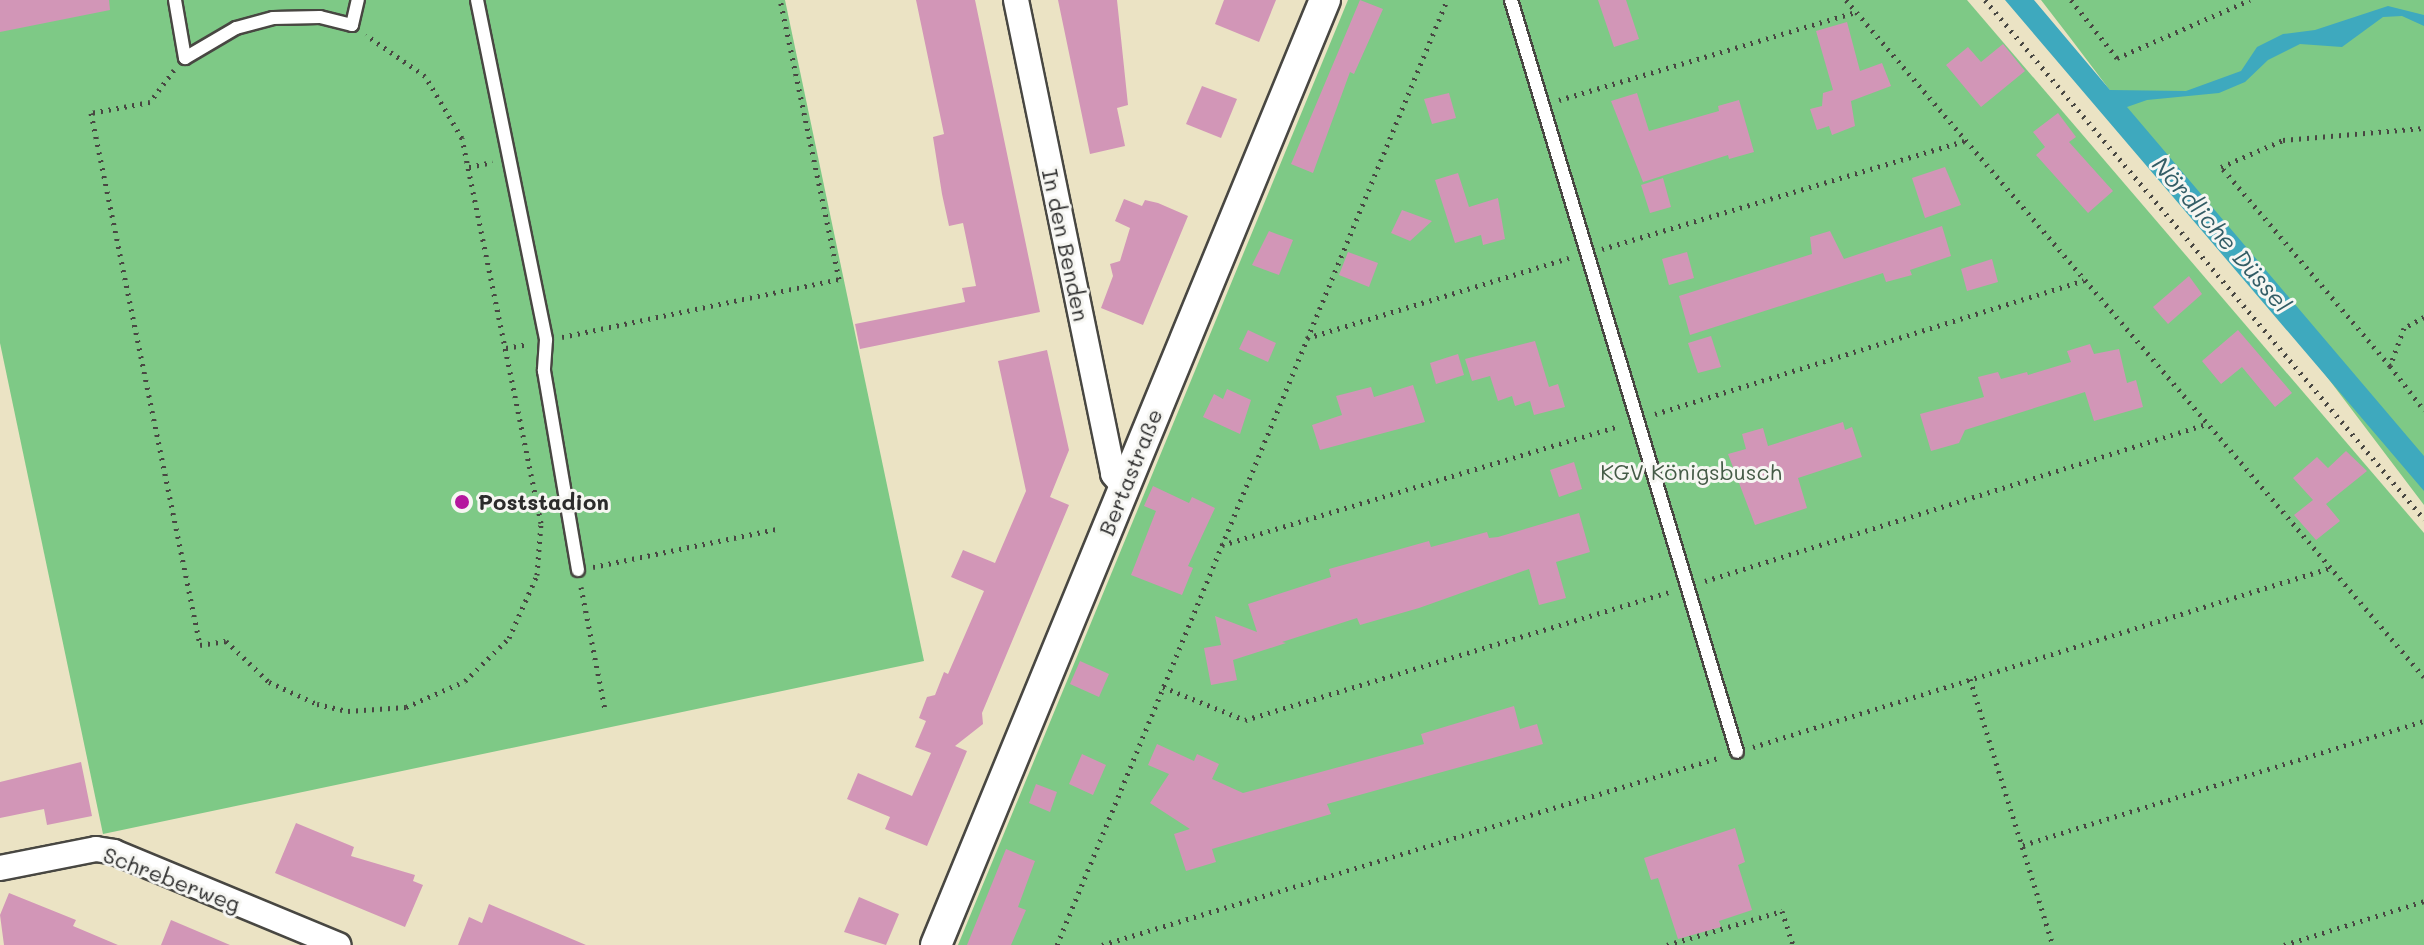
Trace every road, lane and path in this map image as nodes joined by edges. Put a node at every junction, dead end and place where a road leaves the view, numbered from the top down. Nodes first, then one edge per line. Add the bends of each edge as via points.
1 (175, 0) edge
2 (358, 0) edge
3 (477, 0) edge
4 (780, 0) edge
5 (1016, 0) edge
6 (1325, 0) edge
7 (1447, 0) edge
8 (1511, 0) edge
9 (1846, 0) edge
10 (1985, 0) edge
11 (2071, 0) edge
12 (2250, 0) edge
13 (1856, 11) junction
14 (352, 25) junction
15 (185, 58) junction
16 (1542, 105) junction
17 (2424, 128) edge
18 (1965, 141) junction
19 (1587, 253) junction
20 (2424, 317) edge
21 (1306, 339) junction
22 (546, 340) junction
23 (506, 348) junction
24 (2390, 366) junction
25 (2424, 410) edge
26 (1124, 487) junction
27 (2424, 519) edge
28 (777, 529) dead end
29 (578, 570) junction
30 (2424, 677) edge
31 (1970, 679) dead end
32 (605, 709) dead end
33 (2424, 721) edge
34 (1737, 752) dead end
35 (2023, 845) junction
36 (0, 868) edge
37 (2424, 901) edge
38 (339, 945) edge
39 (936, 945) edge
40 (1057, 945) edge
41 (1667, 945) edge
42 (1793, 945) edge
43 (2053, 945) edge
44 (2284, 945) edge

1 - 15 lane
2 - 14 lane
3 - 22 lane
4 - 22 path via 839,279
5 - 26 street, In den Benden via 1113,474
6 - 26 street, Bertastraße
7 - 21 path
8 - 16 lane
9 - 13 path
10 - 27 path
11 - 12 path via 2117,58
13 - 16 path
13 - 18 path
14 - 15 lane via 320,17 273,18 236,28
14 - 23 path via 408,60 437,90 454,120
15 - 23 path via 150,102 91,113 200,645 226,641 253,670 283,690 348,711 382,711 428,700 465,681 496,653 522,616 541,555 540,515
16 - 19 lane
17 - 24 path via 2283,140 2221,167
18 - 19 path
18 - 30 path
19 - 21 path
19 - 34 lane
20 - 24 path via 2404,328
21 - 40 path
22 - 23 path
22 - 29 lane via 544,371
24 - 25 path
26 - 39 street, Bertastraße
28 - 29 path
29 - 32 path
31 - 35 path
33 - 35 path
35 - 43 path
36 - 38 street, Schreberweg via 96,849 114,852
37 - 44 path
41 - 42 path via 1782,911

